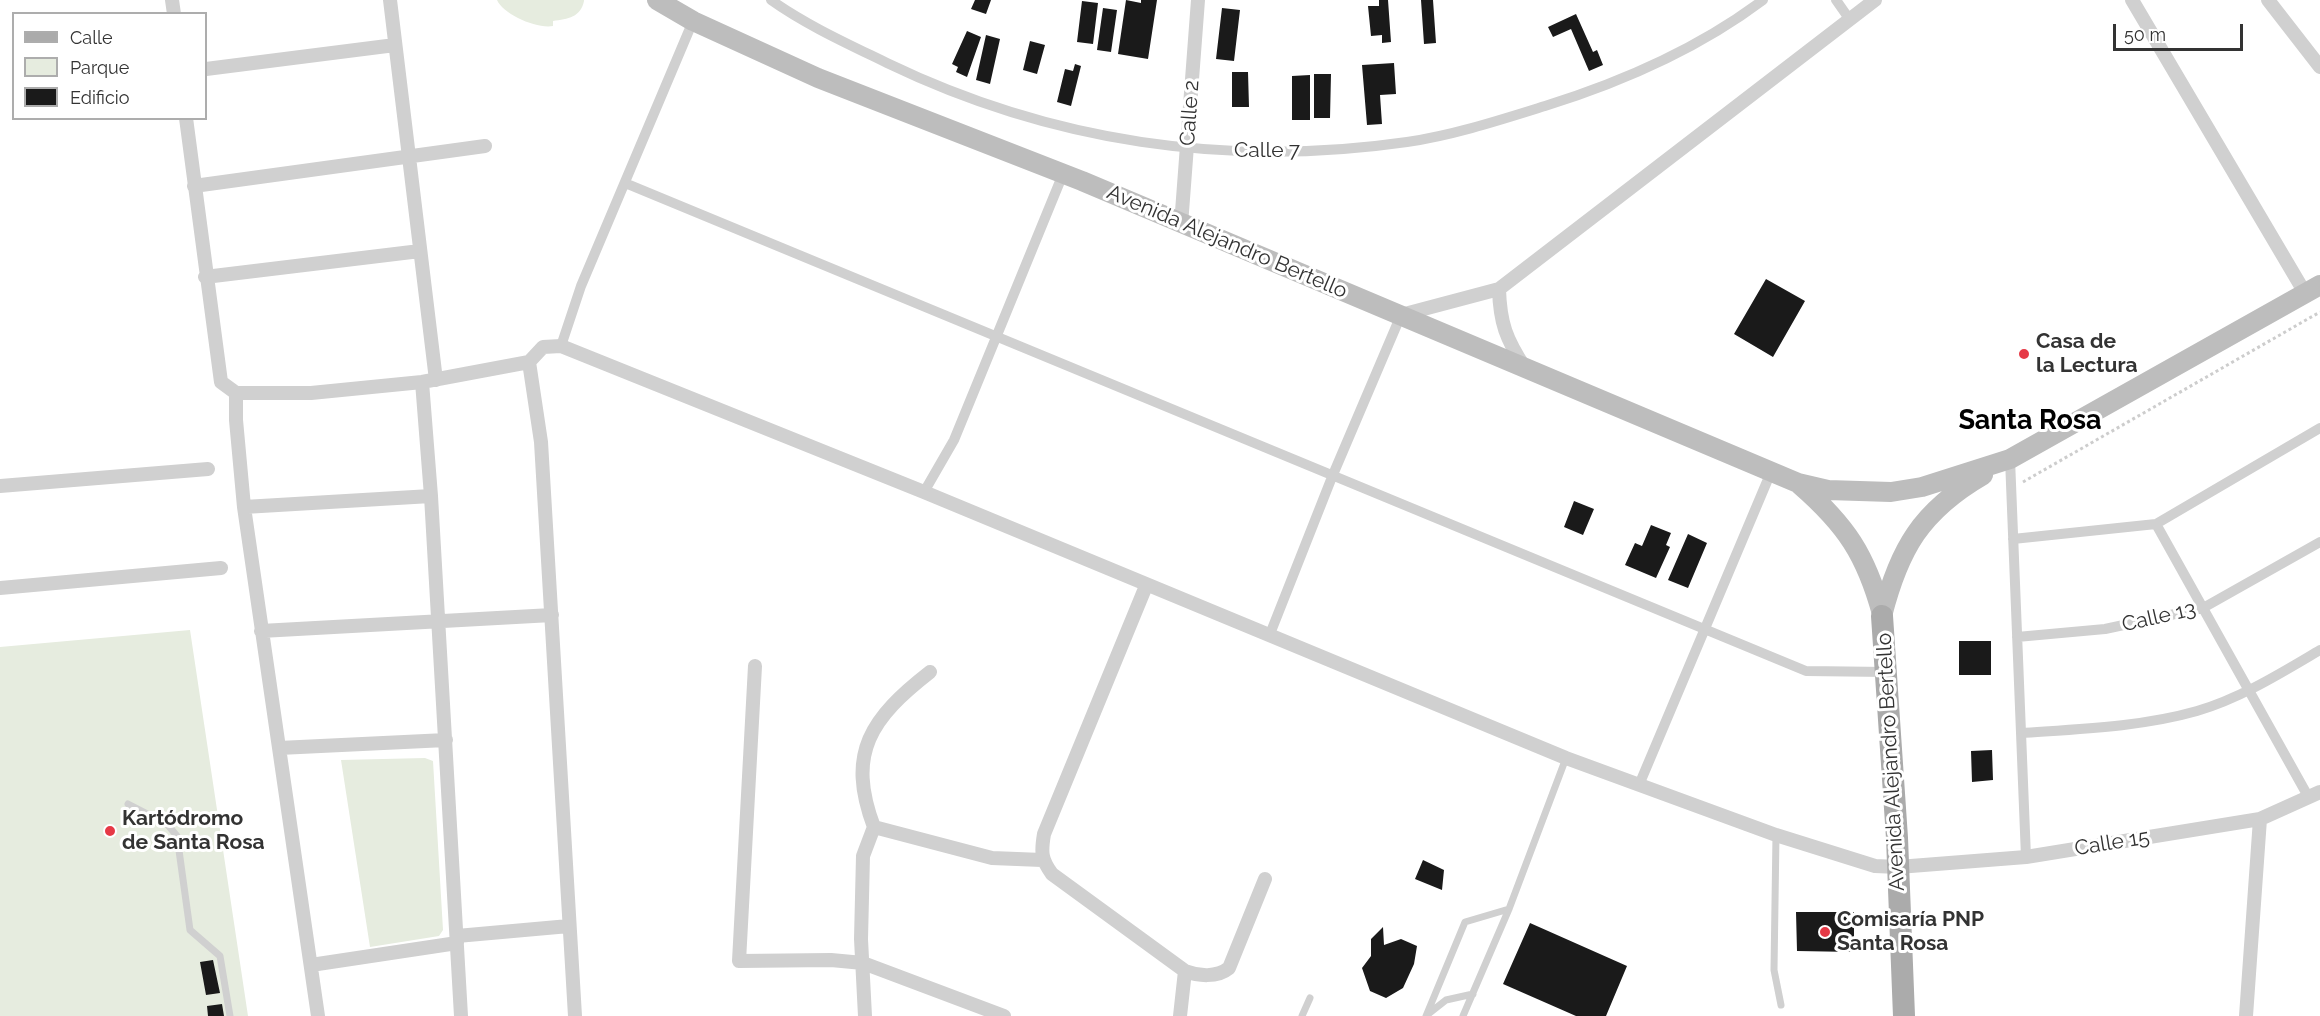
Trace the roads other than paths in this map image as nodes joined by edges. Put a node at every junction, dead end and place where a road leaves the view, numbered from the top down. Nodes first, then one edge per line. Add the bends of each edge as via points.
1 (390, 0) edge
2 (657, 0) edge
3 (771, 0) edge
4 (1198, 0) edge
5 (1763, 0) edge
6 (1836, 0) edge
7 (1875, 0) edge
8 (2132, 0) edge
9 (2268, 0) edge
10 (1850, 20) junction
11 (693, 21) junction
12 (395, 45) junction
13 (2320, 67) edge
14 (207, 69) edge
15 (186, 120) edge
16 (485, 146) dead end
17 (1188, 150) junction
18 (409, 157) junction
19 (1063, 174) junction
20 (625, 183) junction
21 (194, 186) junction
22 (1181, 225) junction
23 (420, 251) junction
24 (205, 277) junction
25 (1499, 289) junction
26 (2313, 289) edge
27 (1401, 315) junction
28 (996, 336) junction
29 (561, 346) junction
30 (529, 363) junction
31 (1525, 368) junction
32 (436, 380) junction
33 (422, 382) junction
34 (236, 393) junction
35 (2320, 428) edge
36 (2010, 459) junction
37 (208, 469) dead end
38 (1771, 472) junction
39 (1332, 477) junction
40 (1798, 483) junction
41 (0, 486) edge
42 (924, 492) junction
43 (431, 496) junction
44 (244, 507) junction
45 (2156, 524) junction
46 (2013, 539) junction
47 (2320, 542) edge
48 (221, 568) dead end
49 (1146, 586) junction
50 (0, 588) edge
51 (2203, 608) junction
52 (552, 615) junction
53 (1882, 616) junction
54 (437, 621) junction
55 (1705, 630) junction
56 (261, 631) junction
57 (1270, 634) junction
58 (2017, 636) junction
59 (2320, 650) edge
60 (755, 666) dead end
61 (930, 672) dead end
62 (1888, 672) junction
63 (2248, 691) junction
64 (2021, 734) junction
65 (446, 740) junction
66 (279, 748) junction
67 (1566, 758) junction
68 (1639, 785) junction
69 (2314, 795) edge
70 (128, 804) dead end
71 (2260, 819) junction
72 (874, 827) junction
73 (1776, 835) junction
74 (2026, 857) junction
75 (1042, 860) junction
76 (1898, 867) junction
77 (1265, 879) dead end
78 (1509, 909) junction
79 (569, 926) junction
80 (457, 940) junction
81 (863, 963) junction
82 (311, 964) junction
83 (1185, 970) junction
84 (1473, 994) junction
85 (1310, 998) dead end
86 (1782, 1005) dead end
87 (983, 1012) edge
88 (230, 1016) edge
89 (318, 1016) edge
90 (461, 1016) edge
91 (576, 1016) edge
92 (865, 1016) edge
93 (1004, 1016) edge
94 (1180, 1016) edge
95 (1302, 1016) edge
96 (1426, 1016) edge
97 (1463, 1016) edge
98 (1904, 1016) edge
99 (2246, 1016) edge

1 - 12 street
2 - 11 main road, Avenida Alejandro Bertello
3 - 17 street, Calle 7 via 863,52 995,108 1105,137
4 - 17 street, Calle 2
5 - 17 street, Calle 7 via 1676,55 1594,91 1494,122 1408,142 1295,152
6 - 10 street
7 - 10 street
8 - 26 street
9 - 13 street
10 - 25 street
11 - 19 main road, Avenida Alejandro Bertello via 818,78
11 - 20 street
12 - 14 street
12 - 18 street
15 - 21 street
16 - 18 street
17 - 22 street, Calle 2
18 - 21 street
18 - 23 street
19 - 22 main road, Avenida Alejandro Bertello
19 - 28 street
20 - 28 street
20 - 29 street via 581,286
21 - 24 street
22 - 27 main road, Avenida Alejandro Bertello
23 - 24 street
23 - 32 street
24 - 34 street via 220,382
25 - 27 street
25 - 31 street via 1500,317 1509,343
26 - 36 main road, Avenida Alejandro Bertello
27 - 31 main road, Avenida Alejandro Bertello
27 - 39 street
28 - 39 street
28 - 42 street via 954,440
29 - 30 street via 543,347
29 - 42 street, Calle 15
30 - 32 street
30 - 52 street via 541,442
31 - 38 main road, Avenida Alejandro Bertello
32 - 33 street
33 - 34 street via 311,393
33 - 43 street
34 - 44 street
35 - 45 street
36 - 40 main road, Avenida Alejandro Bertello via 1922,487 1890,492 1838,492
36 - 46 street
36 - 53 main road, Avenida Alejandro Bertello via 1936,508 1906,549 1892,577
37 - 41 street
38 - 40 main road, Avenida Alejandro Bertello
38 - 55 street
39 - 55 street
39 - 57 street
40 - 53 main road, Avenida Alejandro Bertello via 1827,509 1853,541 1872,578
42 - 49 street, Calle 15
43 - 44 street
43 - 54 street
44 - 56 street
45 - 46 street
45 - 51 street
46 - 58 street
47 - 51 street, Calle 13
48 - 50 street
49 - 57 street, Calle 15
49 - 75 street via 1044,834
51 - 58 street, Calle 13 via 2105,629
51 - 63 street
52 - 54 street
52 - 79 street
53 - 62 main road, Avenida Alejandro Bertello
54 - 56 street
54 - 65 street
55 - 62 street via 1806,671
55 - 68 street
56 - 66 street
57 - 67 street, Calle 15
58 - 64 street
59 - 63 street
60 - 81 street via 740,961
61 - 72 street via 896,698 862,757 863,788
62 - 76 main road, Avenida Alejandro Bertello
63 - 64 street via 2163,719
63 - 69 street
64 - 74 street
65 - 66 street
65 - 80 street
66 - 82 street
67 - 68 street, Calle 15
67 - 78 lane
68 - 73 street, Calle 15
69 - 71 street, Calle 15
70 - 88 lane via 167,824 177,836 190,930 220,956
71 - 74 street, Calle 15
71 - 99 street
72 - 75 street via 992,858
72 - 81 street via 863,856
73 - 76 street, Calle 15 via 1875,866
73 - 86 lane via 1774,970
74 - 76 street, Calle 15
75 - 83 street via 1052,874
76 - 98 main road, Avenida Alejandro Bertello
77 - 83 street via 1229,968 1214,975
78 - 84 lane
78 - 96 lane via 1465,922
79 - 80 street
79 - 91 street
80 - 82 street
80 - 90 street
81 - 87 street
81 - 92 street
82 - 89 street
83 - 94 street
84 - 96 lane via 1446,1000
84 - 97 lane
85 - 95 lane
87 - 93 street

